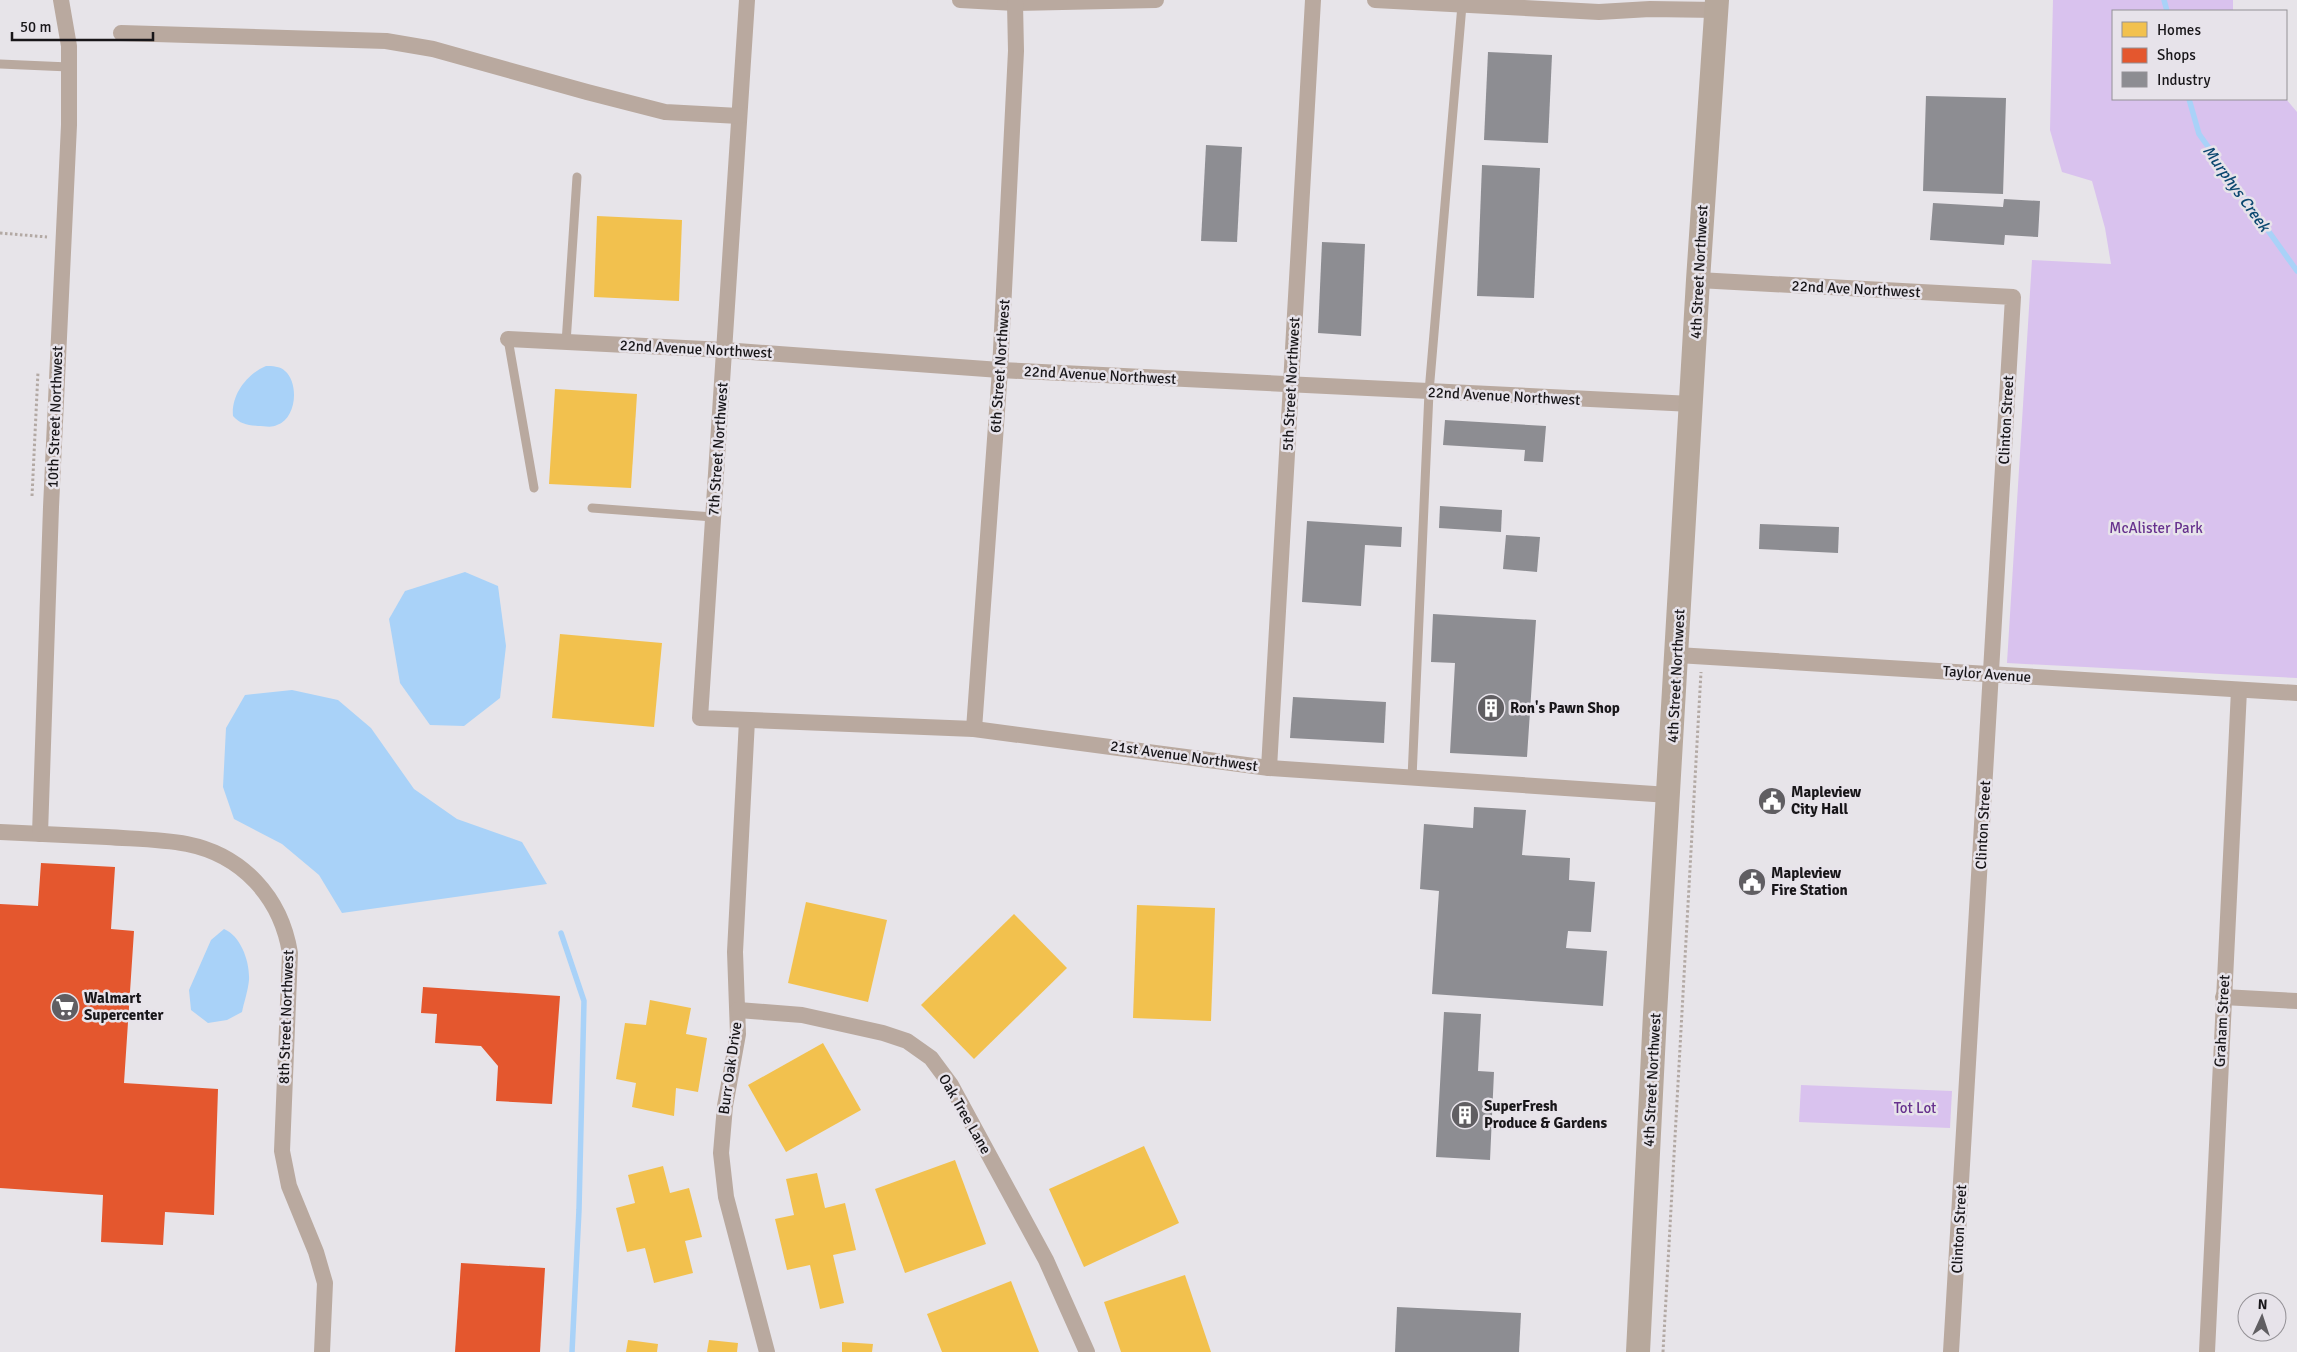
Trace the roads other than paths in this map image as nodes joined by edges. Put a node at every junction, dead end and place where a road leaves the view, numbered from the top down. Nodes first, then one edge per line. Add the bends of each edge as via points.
1 (61, 0) edge
2 (747, 0) edge
3 (960, 0) edge
4 (1156, 0) edge
5 (1313, 0) edge
6 (1375, 0) edge
7 (1015, 3) junction
8 (1462, 4) junction
9 (1717, 5) edge
10 (121, 33) dead end
11 (0, 64) edge
12 (69, 67) junction
13 (740, 116) junction
14 (577, 177) dead end
15 (1698, 280) junction
16 (2013, 297) joint
17 (508, 340) joint
18 (566, 342) junction
19 (724, 350) junction
20 (1000, 370) junction
21 (1291, 385) junction
22 (1429, 392) junction
23 (1692, 404) junction
24 (534, 488) dead end
25 (592, 508) dead end
26 (714, 517) junction
27 (1677, 655) junction
28 (1991, 674) junction
29 (2238, 690) junction
30 (2297, 693) edge
31 (700, 718) joint
32 (746, 720) junction
33 (974, 729) junction
34 (1268, 768) junction
35 (1412, 778) junction
36 (1669, 795) junction
37 (0, 832) edge
38 (40, 834) junction
39 (2223, 997) junction
40 (2297, 1001) edge
41 (738, 1010) junction
42 (322, 1352) edge
43 (767, 1352) edge
44 (1087, 1352) edge
45 (1638, 1352) edge
46 (1952, 1352) edge
47 (2206, 1352) edge

1 - 12 street, 10th Street Northwest
2 - 13 street, 7th Street Northwest
3 - 7 street
4 - 7 street
5 - 21 street, 5th Street Northwest
6 - 8 street
7 - 20 street, 6th Street Northwest via 1016,60
8 - 9 street via 1598,12
8 - 22 lane
9 - 15 street, 4th Street Northwest
10 - 13 street via 386,42 433,49 665,112
11 - 12 lane
12 - 38 street, 10th Street Northwest
13 - 19 street, 7th Street Northwest
14 - 18 lane
15 - 16 street, 22nd Ave Northwest
15 - 23 street, 4th Street Northwest
16 - 28 street, Clinton Street
17 - 18 street, 22nd Avenue Northwest
17 - 24 lane
18 - 19 street, 22nd Avenue Northwest
19 - 20 street, 22nd Avenue Northwest
19 - 26 street, 7th Street Northwest
20 - 21 street, 22nd Avenue Northwest
20 - 33 street, 6th Street Northwest
21 - 22 street, 22nd Avenue Northwest
21 - 34 street, 5th Street Northwest
22 - 23 street, 22nd Avenue Northwest
22 - 35 lane
23 - 27 street, 4th Street Northwest
25 - 26 lane
26 - 31 street, 7th Street Northwest
27 - 28 street, Taylor Avenue
27 - 36 street, 4th Street Northwest
28 - 29 street, Taylor Avenue
28 - 46 street, Clinton Street
29 - 30 street, Taylor Avenue
29 - 39 street, Graham Street
31 - 32 street, 21st Avenue Northwest
32 - 33 street, 21st Avenue Northwest
32 - 41 street, Burr Oak Drive via 735,952
33 - 34 street, 21st Avenue Northwest
34 - 35 street, 21st Avenue Northwest
35 - 36 street, 21st Avenue Northwest
36 - 45 street, 4th Street Northwest
37 - 38 street
38 - 42 street, 8th Street Northwest via 154,840 210,850 252,876 279,914 290,962 282,1152 288,1186 316,1252 325,1283
39 - 40 street
39 - 47 street, Graham Street
41 - 43 street, Burr Oak Drive via 722,1131 722,1172
41 - 44 street, Oak Tree Lane via 802,1015 883,1033 906,1041 931,1058 951,1085 1046,1260

